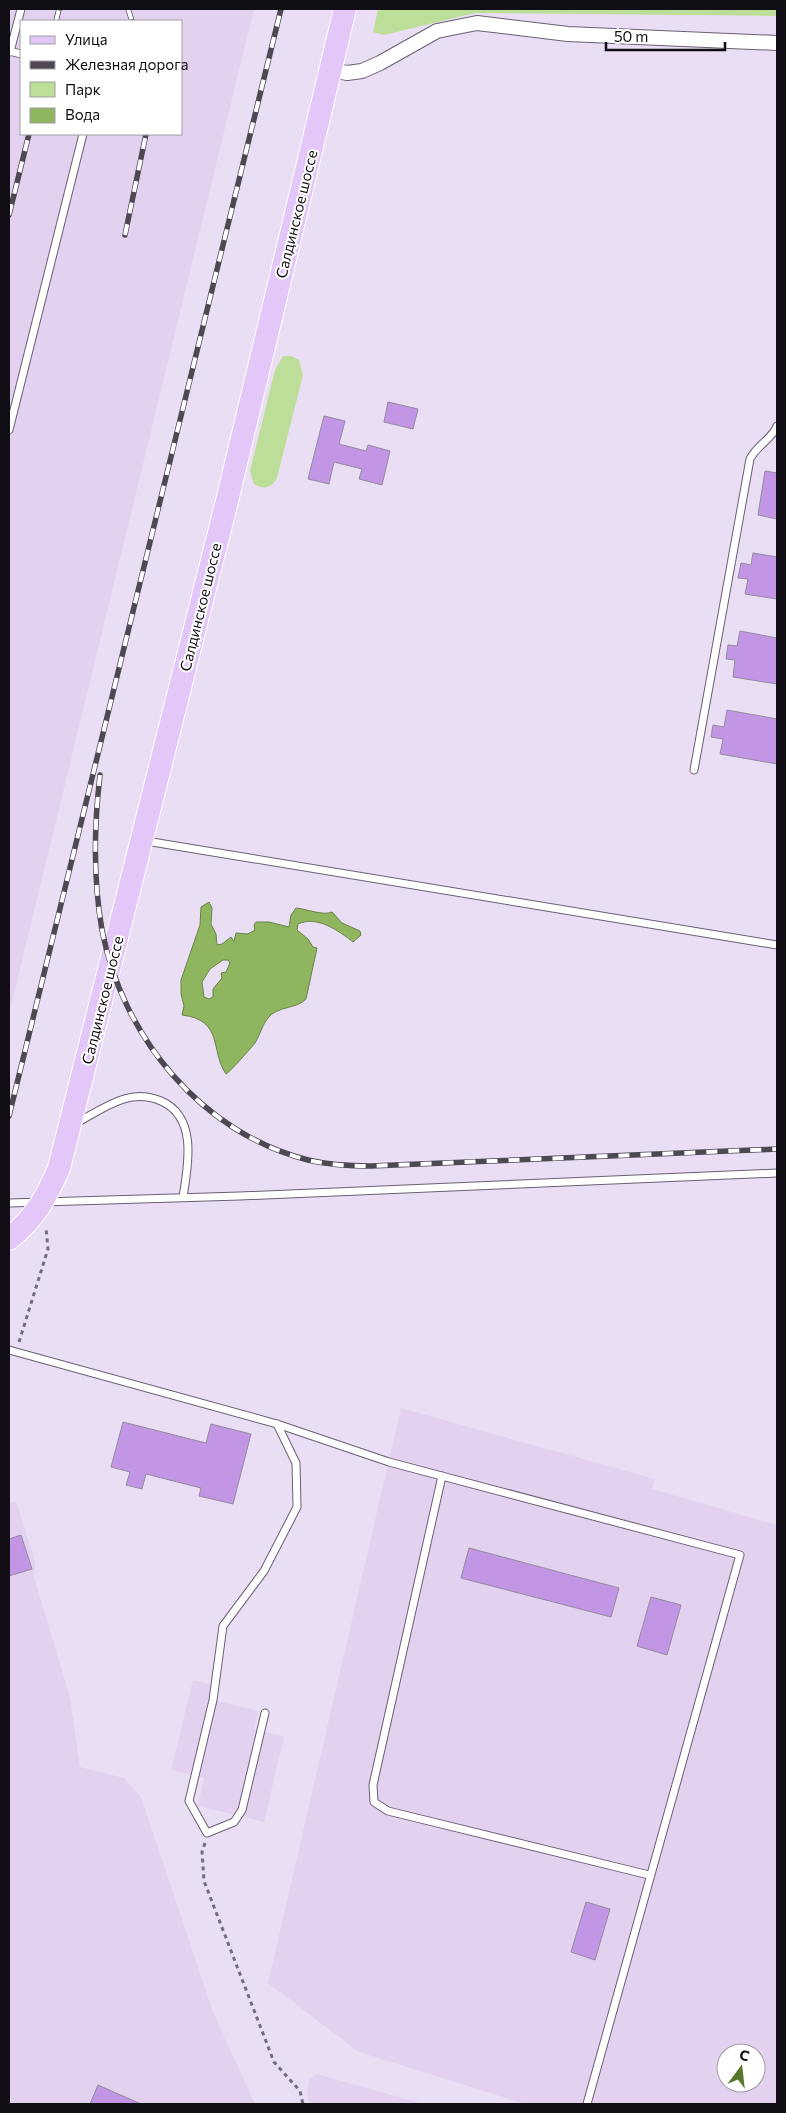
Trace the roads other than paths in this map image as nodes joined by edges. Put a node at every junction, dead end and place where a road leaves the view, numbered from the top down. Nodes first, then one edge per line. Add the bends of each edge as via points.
1 (21, 9) edge
2 (345, 9) edge
3 (777, 43) edge
4 (10, 52) edge
5 (331, 70) junction
6 (83, 135) edge
7 (777, 426) edge
8 (9, 430) edge
9 (694, 770) dead end
10 (143, 841) junction
11 (777, 945) edge
12 (69, 1127) junction
13 (777, 1173) edge
14 (183, 1198) junction
15 (44, 1202) junction
16 (9, 1203) edge
17 (9, 1239) edge
18 (12, 1351) edge
19 (277, 1424) junction
20 (442, 1476) junction
21 (265, 1713) dead end
22 (649, 1875) junction
23 (587, 2104) edge

1 - 4 lane
2 - 5 main road, Салдинское шоссе
3 - 5 street via 568,34 477,23 437,31 362,71
5 - 10 main road, Салдинское шоссе
6 - 8 lane
7 - 9 lane via 750,459
10 - 11 lane
10 - 12 main road, Салдинское шоссе
12 - 14 lane via 128,1098 145,1096 167,1104 184,1123 187,1133 188,1166
12 - 15 main road, Салдинское шоссе via 59,1168
13 - 14 lane
14 - 15 lane
15 - 16 lane
15 - 17 main road, Салдинское шоссе
18 - 19 lane
19 - 20 lane via 389,1462
19 - 21 lane via 296,1463 297,1507 264,1571 223,1626 213,1700 189,1801 207,1833 234,1822 242,1810
20 - 22 lane via 373,1785 374,1802 388,1811
20 - 22 lane via 740,1555
22 - 23 lane

